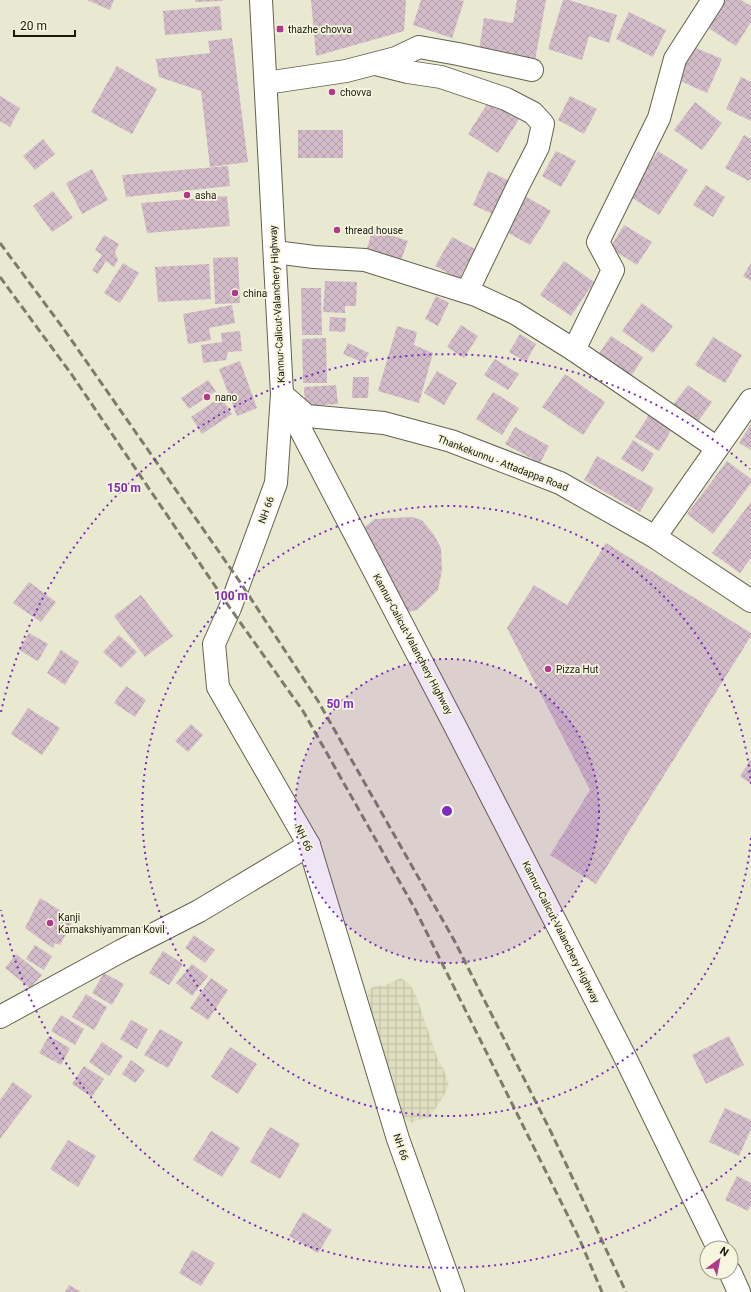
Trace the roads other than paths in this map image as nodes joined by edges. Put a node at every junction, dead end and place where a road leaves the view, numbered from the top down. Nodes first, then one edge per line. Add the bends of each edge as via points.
1 (262, 0) edge
2 (713, 0) edge
3 (376, 64) junction
4 (532, 70) dead end
5 (266, 83) junction
6 (274, 252) junction
7 (467, 292) junction
8 (574, 350) junction
9 (282, 394) junction
10 (751, 400) edge
11 (717, 448) junction
12 (655, 537) junction
13 (751, 601) edge
14 (309, 845) junction
15 (0, 1017) edge
16 (714, 1240) edge
17 (734, 1280) edge
18 (453, 1292) edge
19 (739, 1292) edge

1 - 5 main road, Kannur-Calicut-Valanchery Highway
2 - 8 main road via 675,59 659,118 598,242 613,270
3 - 4 main road via 419,47
3 - 5 main road
3 - 7 main road via 442,77 506,99 533,112 544,124 538,147
5 - 6 main road, Kannur-Calicut-Valanchery Highway
6 - 7 main road via 365,260
6 - 9 main road, Kannur-Calicut-Valanchery Highway
7 - 8 main road via 515,313
8 - 11 main road
9 - 12 main road, Thankekunnu - Attadappa Road via 307,416 384,423 451,441 560,483
9 - 14 main road, NH 66 / NH 66 via 276,484 214,644 218,687
9 - 16 main road, Kannur-Calicut-Valanchery Highway via 616,1039
10 - 11 main road
11 - 12 main road
12 - 13 main road, Thankekunnu - Attadappa Road
14 - 15 main road via 199,910
14 - 18 main road, NH 66 / NH 66 via 398,1139
17 - 19 main road

